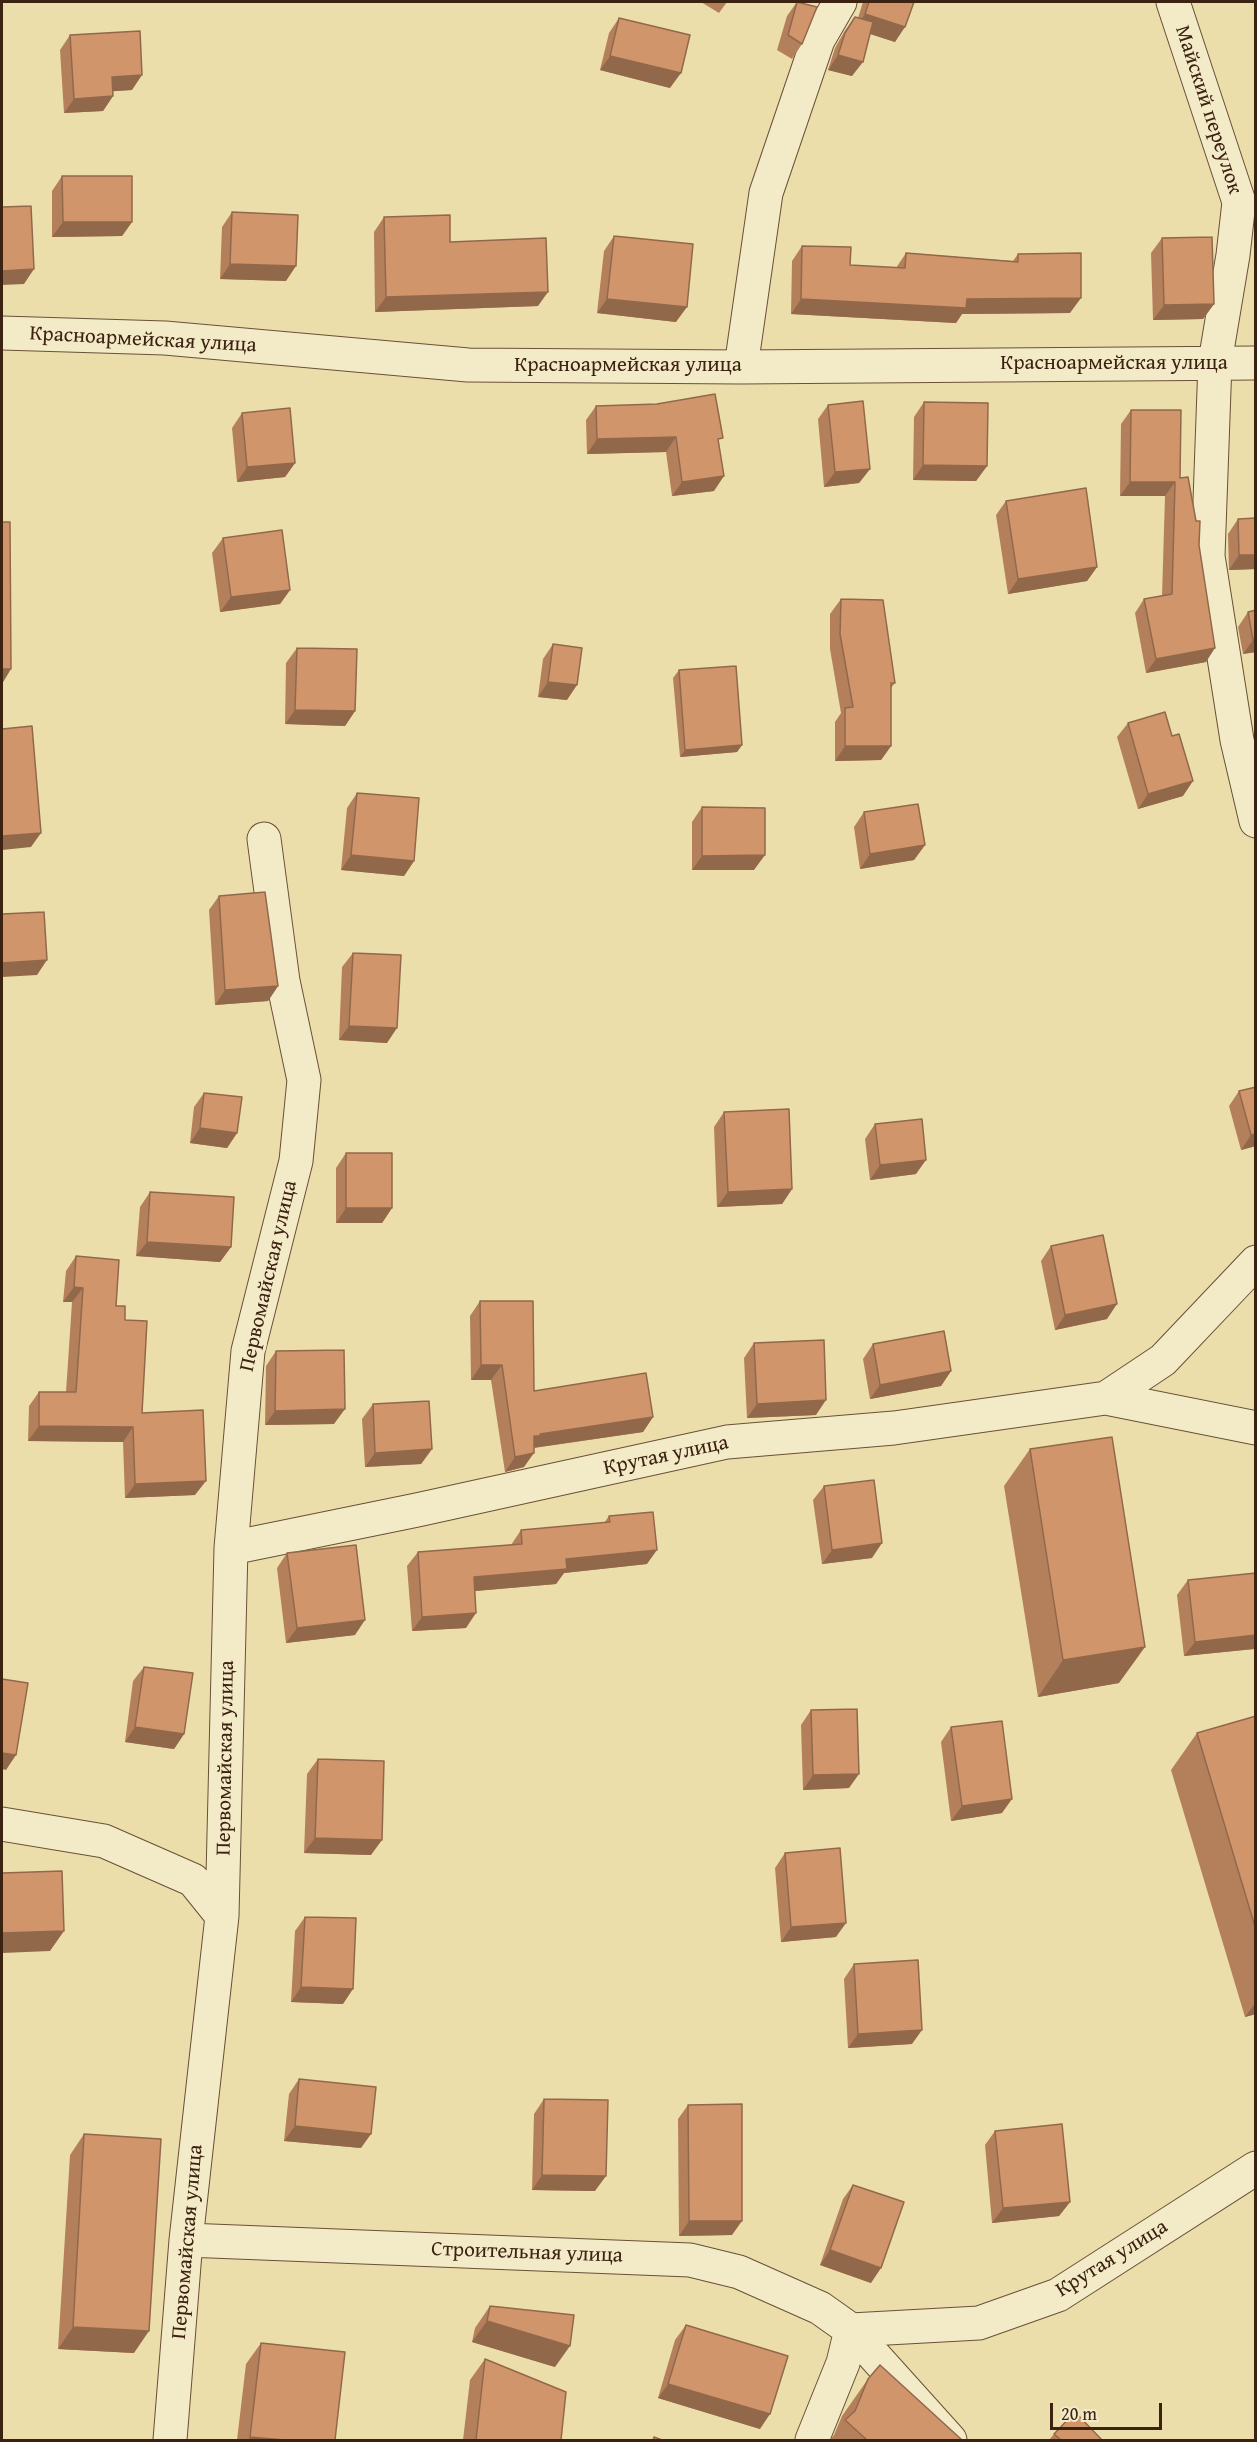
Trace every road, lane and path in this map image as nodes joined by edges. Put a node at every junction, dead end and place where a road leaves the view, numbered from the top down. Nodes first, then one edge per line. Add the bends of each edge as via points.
1 (840, 2) edge
2 (1173, 2) edge
3 (1247, 199) edge
4 (2, 333) edge
5 (1215, 362) junction
6 (1256, 363) edge
7 (741, 367) junction
8 (1256, 821) edge
9 (264, 839) dead end
10 (1256, 1262) edge
11 (1106, 1398) junction
12 (1256, 1428) edge
13 (231, 1548) junction
14 (2, 1824) edge
15 (222, 1916) junction
16 (1256, 2168) edge
17 (186, 2240) junction
18 (851, 2330) junction
19 (170, 2440) edge
20 (812, 2440) edge
21 (950, 2440) edge

1 - 7 street via 818,40 766,193
2 - 3 street, Майский переулок
3 - 5 street, Майский переулок
4 - 7 street, Красноармейская улица via 165,338 468,364
5 - 6 street, Красноармейская улица
5 - 7 street, Красноармейская улица
5 - 8 street, Майский переулок via 1208,556 1237,740
9 - 13 street, Первомайская улица via 284,981 304,1080 296,1161 248,1351
10 - 11 street, Крутая улица via 1164,1360
11 - 12 street, Крутая улица
11 - 13 street, Крутая улица via 894,1428 728,1442
13 - 15 street, Первомайская улица
14 - 15 street via 104,1841 193,1880
15 - 17 street, Первомайская улица
16 - 18 street, Крутая улица via 1058,2295 979,2323
17 - 18 street, Строительная улица via 690,2260 739,2272 820,2308
17 - 19 street, Первомайская улица
18 - 20 street via 843,2363
18 - 21 street, Строительная улица

